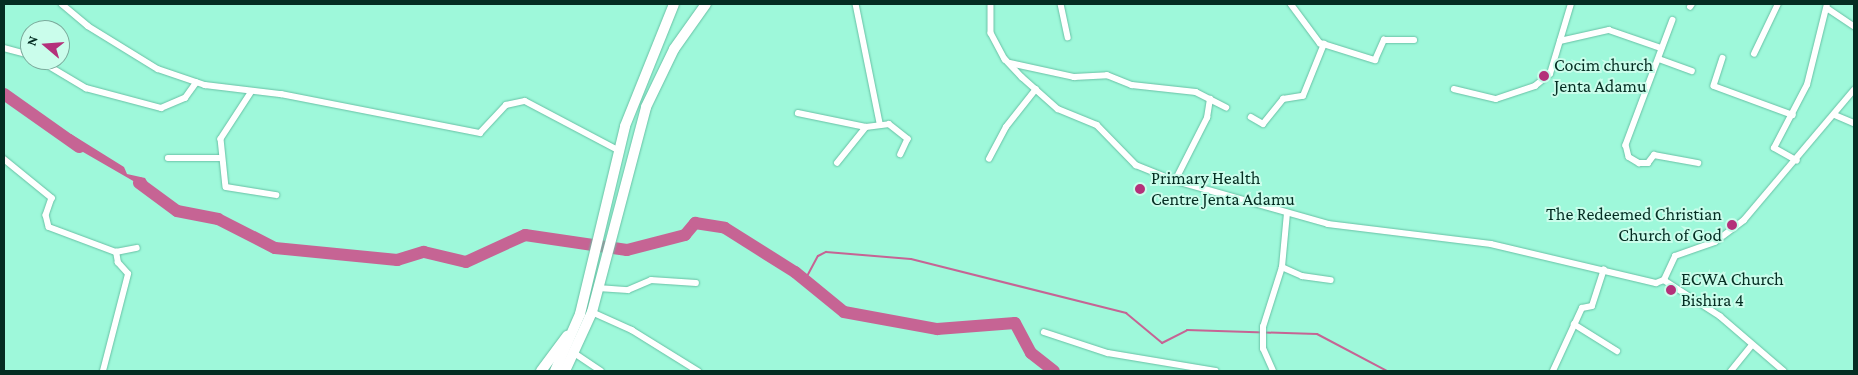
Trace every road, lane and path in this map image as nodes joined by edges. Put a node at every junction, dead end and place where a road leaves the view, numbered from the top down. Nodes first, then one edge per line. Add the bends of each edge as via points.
1 (62, 4) edge
2 (674, 4) edge
3 (706, 4) edge
4 (856, 4) edge
5 (992, 4) edge
6 (1061, 4) edge
7 (1291, 4) edge
8 (1572, 4) edge
9 (1778, 4) edge
10 (1827, 6) edge
11 (1673, 20) dead end
12 (1854, 26) edge
13 (1068, 37) dead end
14 (1414, 40) dead end
15 (1560, 41) junction
16 (1324, 44) junction
17 (4, 48) edge
18 (1661, 48) junction
19 (20, 52) edge
20 (1754, 54) dead end
21 (1723, 58) dead end
22 (1659, 59) junction
23 (1008, 62) junction
24 (56, 70) edge
25 (1692, 71) dead end
26 (196, 82) junction
27 (1036, 90) junction
28 (1454, 90) dead end
29 (1854, 90) edge
30 (251, 93) junction
31 (1210, 98) junction
32 (1226, 107) dead end
33 (798, 113) dead end
34 (1793, 115) junction
35 (1835, 115) junction
36 (1251, 117) dead end
37 (880, 123) junction
38 (1854, 123) edge
39 (866, 127) junction
40 (618, 150) junction
41 (901, 154) dead end
42 (168, 158) dead end
43 (222, 158) junction
44 (4, 159) edge
45 (989, 159) dead end
46 (1798, 161) junction
47 (837, 163) dead end
48 (1698, 163) dead end
49 (1174, 181) junction
50 (276, 196) dead end
51 (1287, 213) junction
52 (136, 248) dead end
53 (116, 252) junction
54 (1282, 267) junction
55 (1604, 270) junction
56 (1331, 280) dead end
57 (1664, 280) junction
58 (696, 282) dead end
59 (598, 288) junction
60 (584, 298) junction
61 (592, 312) junction
62 (1574, 324) junction
63 (1044, 332) dead end
64 (1752, 345) junction
65 (1617, 350) dead end
66 (576, 354) junction
67 (103, 371) edge
68 (541, 371) edge
69 (555, 371) edge
70 (565, 371) edge
71 (601, 371) edge
72 (698, 371) edge
73 (1215, 371) edge
74 (1273, 371) edge
75 (1553, 371) edge
76 (1731, 371) edge
77 (1784, 371) edge

1 - 26 street via 88,26 158,69
2 - 40 highway
3 - 59 highway via 674,49 646,107
4 - 37 street
5 - 23 street via 991,34
6 - 13 street
7 - 16 street
8 - 15 street
9 - 20 street
10 - 12 street
10 - 34 street via 1807,85
11 - 18 street
14 - 16 street via 1384,40 1375,60
15 - 18 street via 1609,30
15 - 28 street via 1550,74 1535,86 1496,99
16 - 36 street via 1303,96 1283,99 1263,124
17 - 19 street
18 - 22 street
21 - 34 street via 1714,86
22 - 25 street
22 - 48 street via 1632,119 1629,157 1639,163 1648,163 1654,155
23 - 27 street
23 - 31 street via 1074,77 1107,75 1132,86 1196,92
24 - 26 street via 86,88 161,108 185,98
26 - 30 street
27 - 45 street via 1006,127
27 - 49 street via 1058,109 1097,125 1136,165
29 - 35 street
30 - 40 street via 281,94 480,133 506,105 525,101
30 - 43 street via 221,138
31 - 32 street
31 - 49 street via 1207,118
33 - 39 street
34 - 46 street via 1774,148
35 - 38 street
35 - 46 street
37 - 39 street
37 - 41 street via 900,130 908,139
39 - 47 street
40 - 60 highway
42 - 43 street
43 - 50 street via 226,187
44 - 53 street via 52,198 46,215 49,228
46 - 57 street via 1758,198 1744,220 1715,242 1675,256
49 - 51 street
51 - 54 street
51 - 55 street via 1348,228 1429,234 1491,244
52 - 53 street
53 - 67 street via 118,264 128,274
54 - 56 street via 1302,276
54 - 74 street via 1263,327 1262,340
55 - 57 street via 1656,283
55 - 62 street via 1592,306 1582,308
57 - 64 street via 1720,316
58 - 59 street via 651,280 628,290
59 - 61 highway
60 - 68 highway via 563,342
60 - 69 highway
61 - 66 highway
61 - 72 street via 632,330
62 - 65 street
62 - 75 street
63 - 73 street via 1108,353
64 - 76 street
64 - 77 street
66 - 70 highway
66 - 71 street

